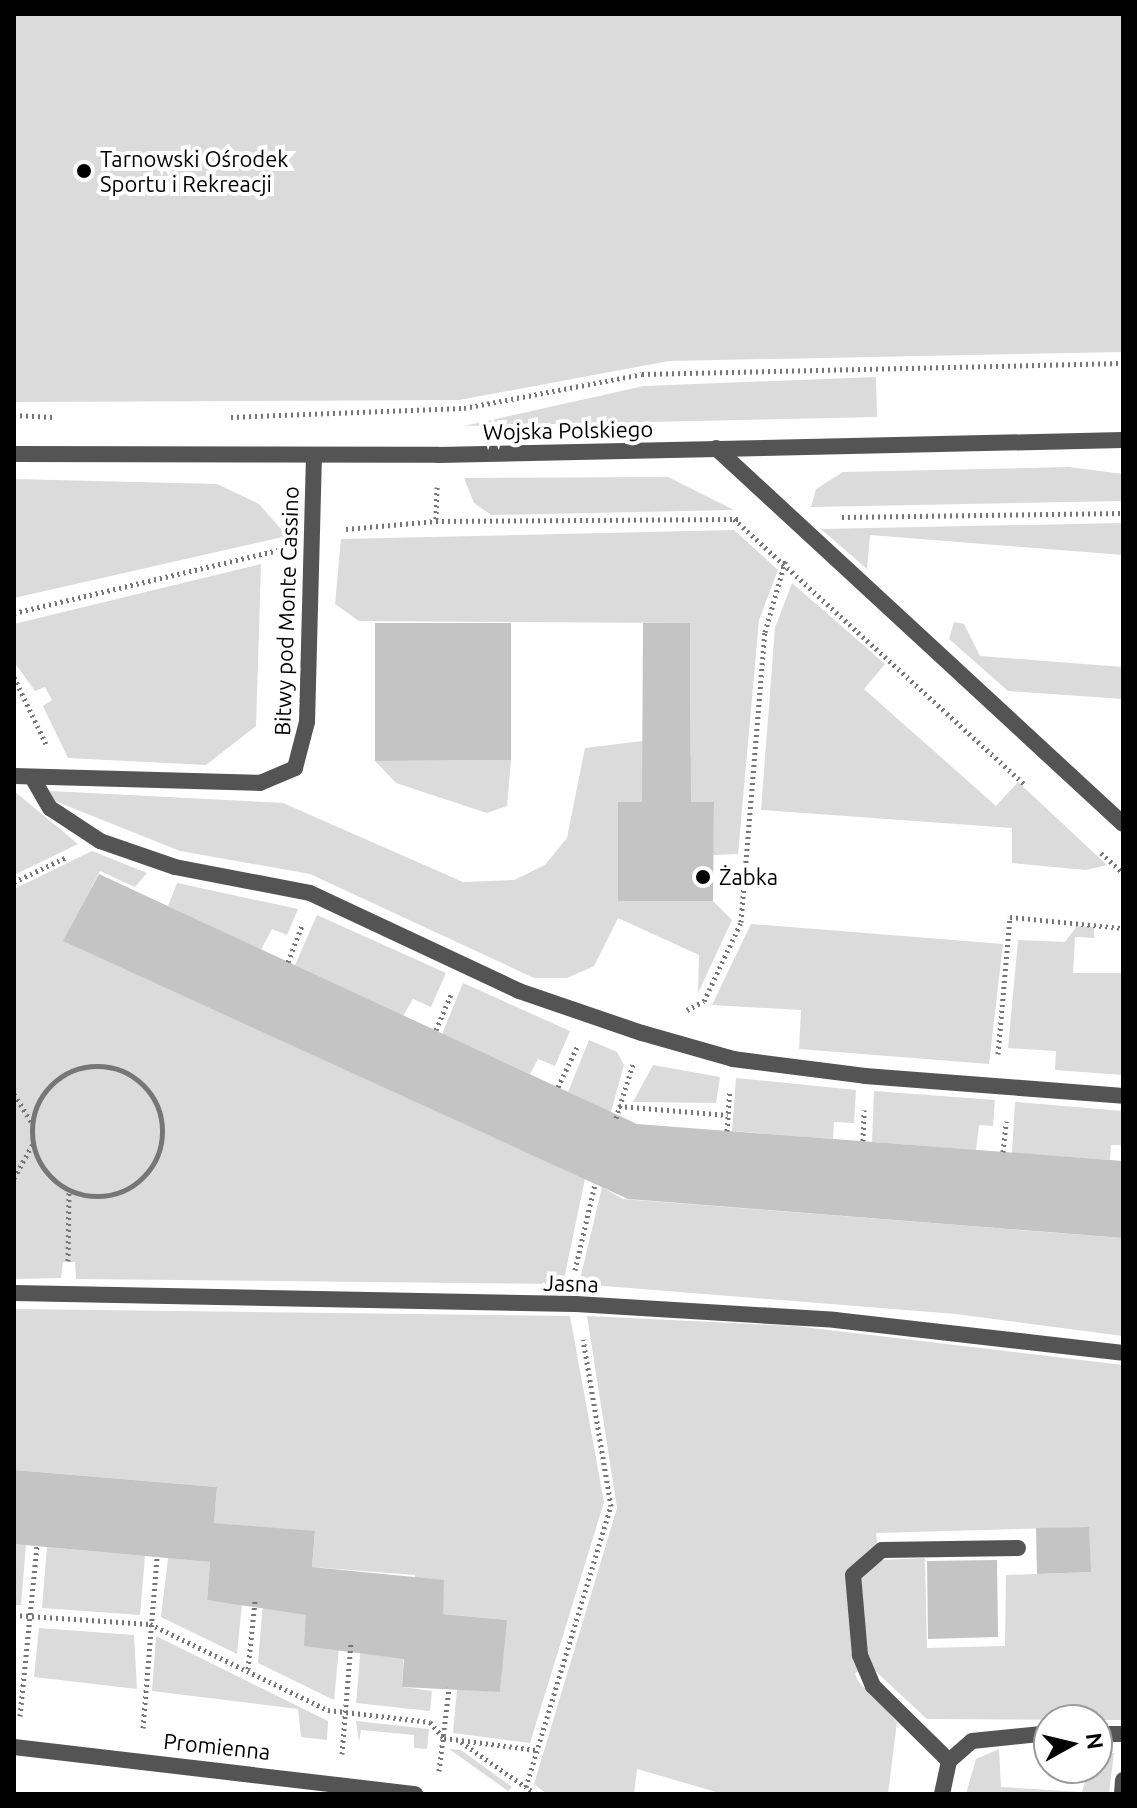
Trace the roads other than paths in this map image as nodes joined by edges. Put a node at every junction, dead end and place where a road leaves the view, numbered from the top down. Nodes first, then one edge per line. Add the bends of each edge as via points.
1 (1123, 440) edge
2 (716, 448) junction
3 (14, 454) edge
4 (314, 456) junction
5 (14, 776) edge
6 (40, 777) junction
7 (1123, 824) edge
8 (1123, 1096) edge
9 (14, 1293) edge
10 (1123, 1353) edge
11 (1018, 1548) dead end
12 (1033, 1734) edge
13 (16, 1747) edge
14 (949, 1761) junction
15 (1123, 1780) edge
16 (415, 1794) edge
17 (942, 1794) edge
18 (1122, 1794) edge

1 - 2 street, Wojska Polskiego
2 - 4 street, Wojska Polskiego
2 - 7 street
3 - 4 street, Wojska Polskiego
4 - 6 street, Bitwy pod Monte Cassino via 307,722 295,768 260,783
5 - 6 street, Bitwy pod Monte Cassino
6 - 8 street via 50,808 100,841 175,867 310,893 519,991 642,1033 733,1059
9 - 10 street, Jasna via 576,1304 835,1320
11 - 14 street via 882,1550 853,1575 860,1655 873,1686
12 - 14 street via 988,1736
13 - 16 street, Promienna
14 - 17 street
15 - 18 street

